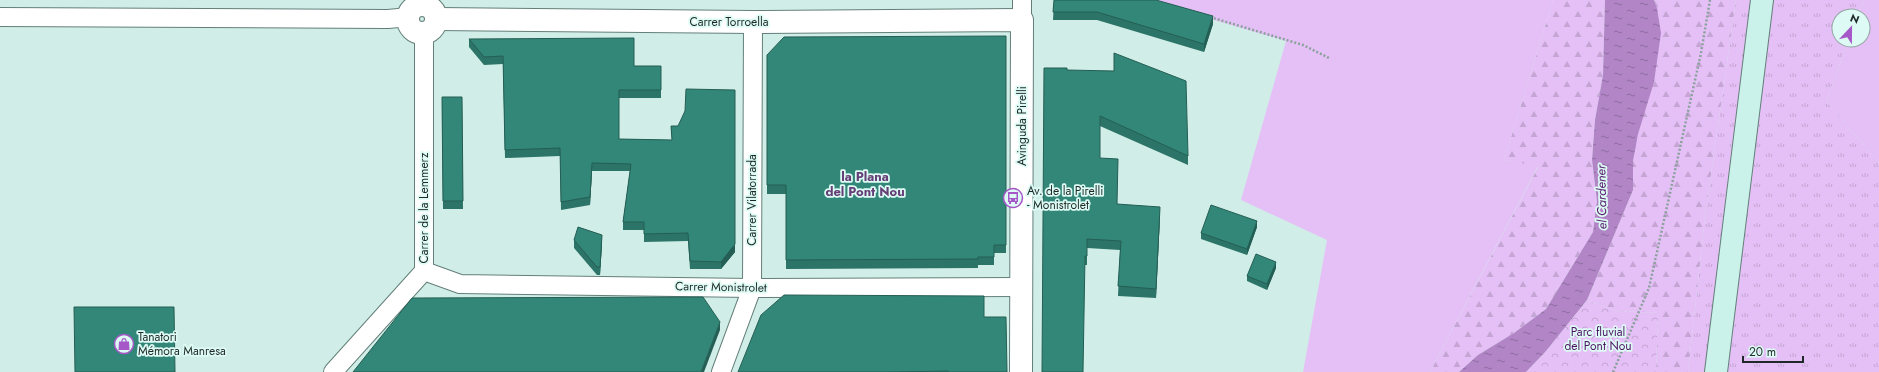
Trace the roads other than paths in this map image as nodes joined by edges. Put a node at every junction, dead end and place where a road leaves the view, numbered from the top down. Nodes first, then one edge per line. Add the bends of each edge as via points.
1 (1762, 0) edge
2 (1022, 10) edge
3 (422, 15) edge
4 (0, 17) edge
5 (753, 22) junction
6 (424, 271) junction
7 (1021, 286) junction
8 (752, 288) junction
9 (333, 372) edge
10 (721, 372) edge
11 (1021, 372) edge
12 (1716, 372) edge

1 - 12 main road
2 - 5 street, Carrer Torroella
2 - 7 street, Avinguda Pirelli
3 - 4 street via 380,19
3 - 5 street, Carrer Torroella
3 - 6 street, Carrer de la Lemmerz
5 - 8 street, Carrer Vilatorrada
6 - 8 street, Carrer Monistrolet via 460,284
6 - 9 street, Carrer de la Lemmerz
7 - 8 street, Carrer Monistrolet
7 - 11 street, Avinguda Pirelli
8 - 10 street, Carrer Vilatorrada

